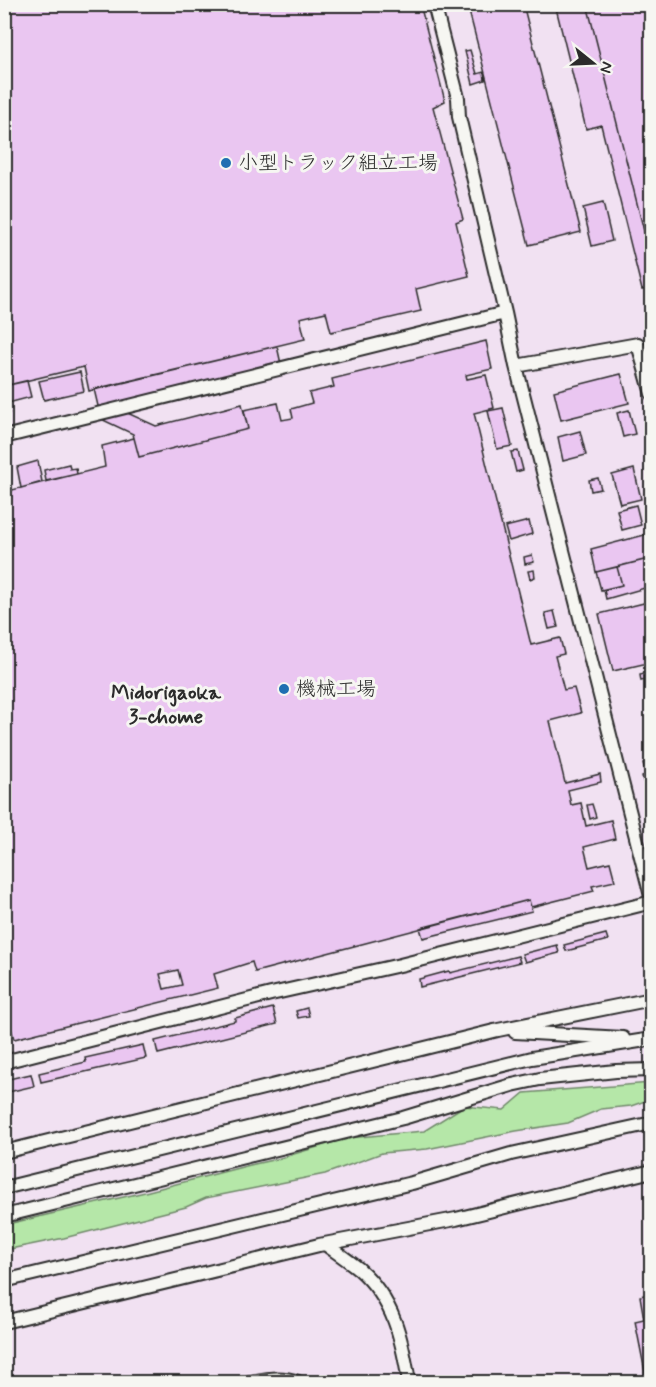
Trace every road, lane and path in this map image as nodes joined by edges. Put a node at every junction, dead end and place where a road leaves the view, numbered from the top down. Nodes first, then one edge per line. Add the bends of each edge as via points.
1 (434, 4) edge
2 (506, 313) junction
3 (516, 366) junction
4 (651, 394) edge
5 (4, 437) edge
6 (651, 901) edge
7 (651, 999) edge
8 (498, 1030) junction
9 (648, 1039) edge
10 (4, 1062) edge
11 (651, 1070) edge
12 (651, 1124) edge
13 (4, 1152) edge
14 (651, 1171) edge
15 (4, 1188) edge
16 (4, 1216) edge
17 (325, 1244) junction
18 (4, 1281) edge
19 (4, 1322) edge
20 (250, 1383) edge
21 (298, 1383) edge
22 (409, 1383) edge

1 - 2 lane
2 - 3 lane
2 - 5 lane
3 - 4 lane via 638,344
3 - 6 lane
6 - 10 lane
7 - 8 lane
8 - 9 lane
8 - 13 lane
9 - 15 lane via 532,1058
11 - 16 lane via 512,1085 403,1118
12 - 18 lane via 511,1154 412,1182
14 - 17 lane via 456,1219
17 - 19 lane
17 - 22 lane via 376,1287 402,1342
20 - 21 lane via 274,1377

